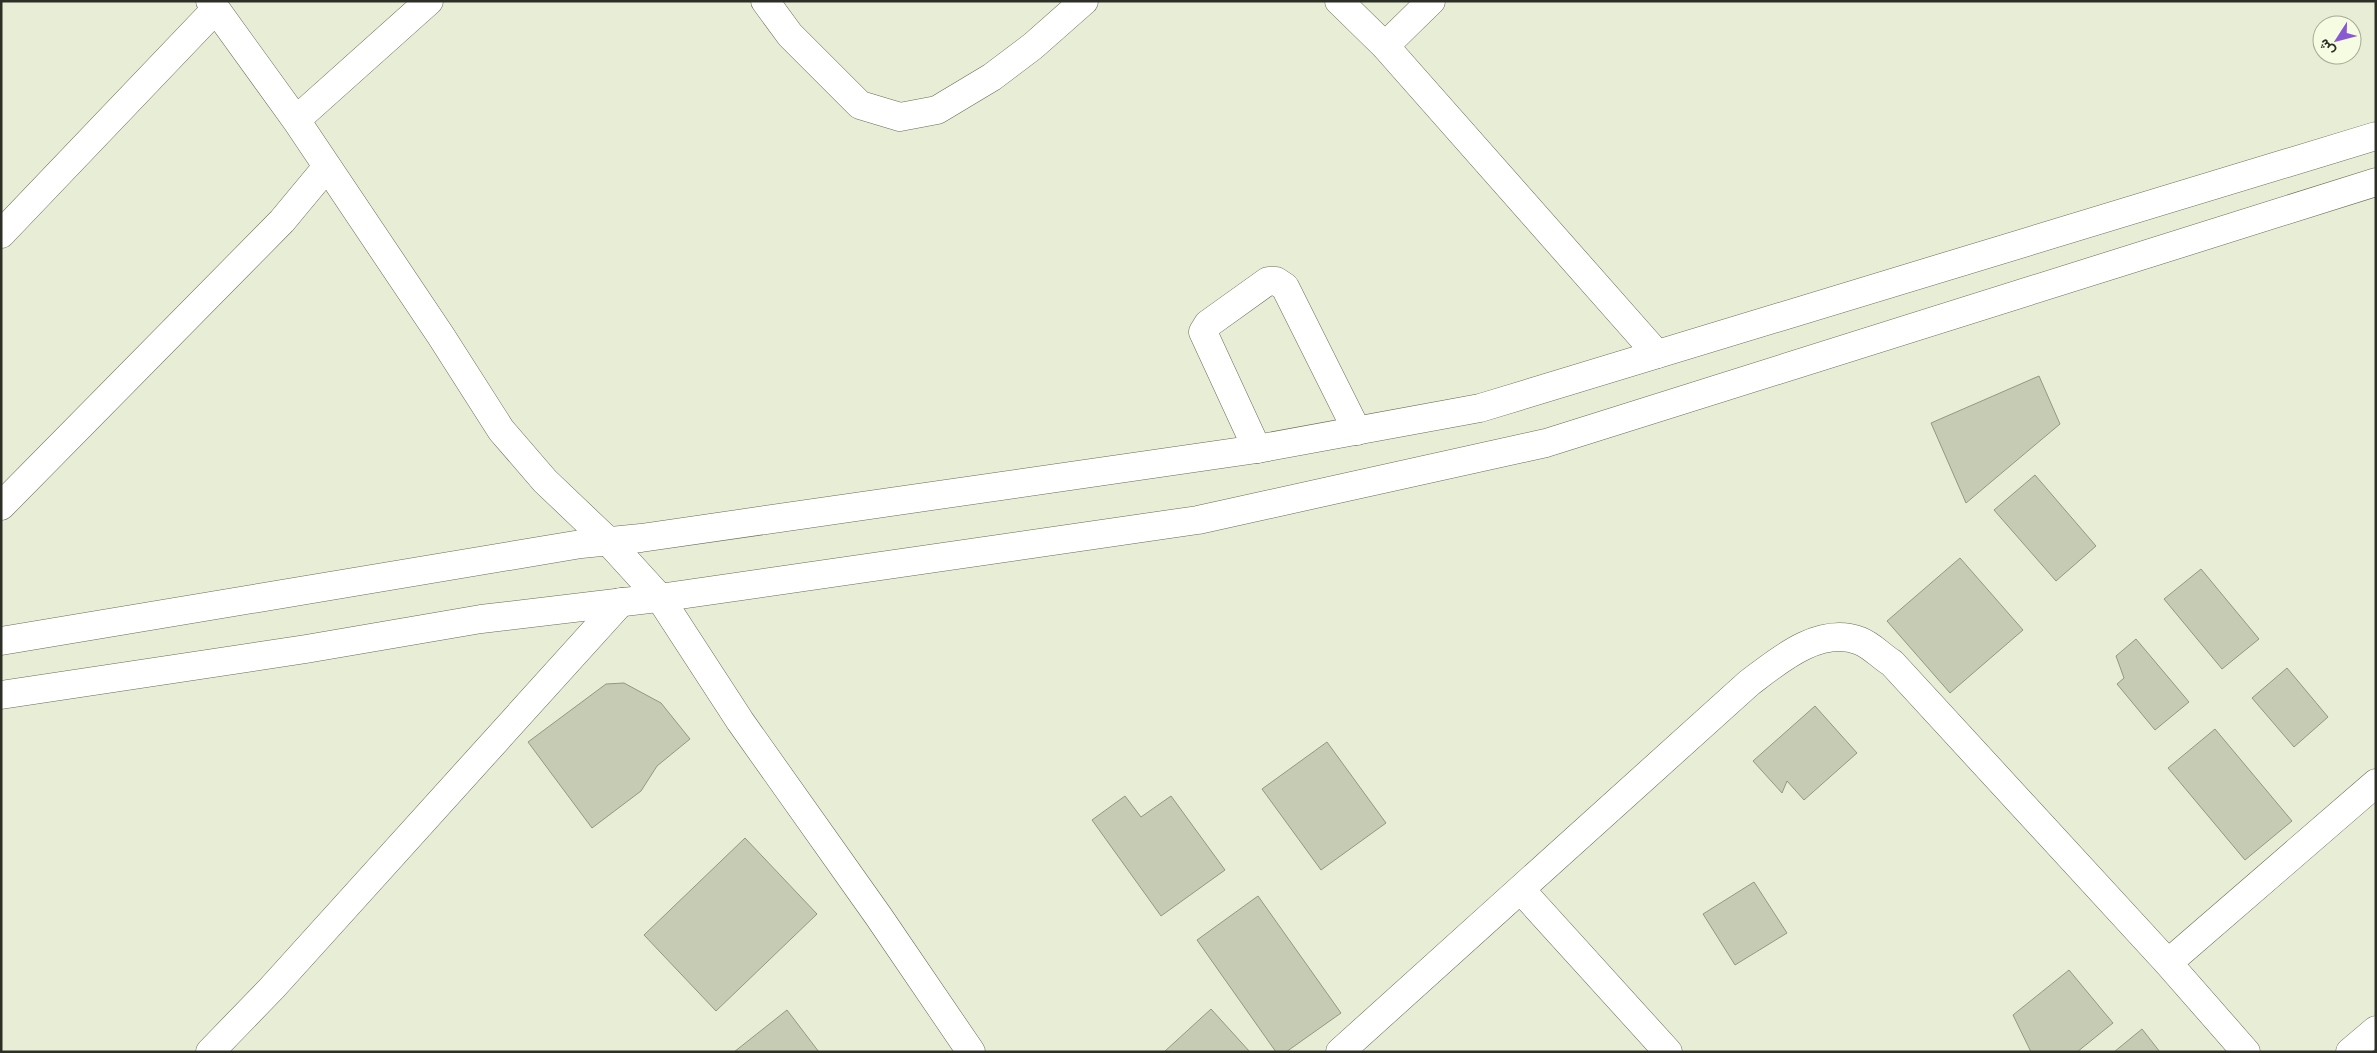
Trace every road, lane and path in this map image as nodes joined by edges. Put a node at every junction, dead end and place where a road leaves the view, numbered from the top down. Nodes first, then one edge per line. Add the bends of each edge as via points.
1 (429, 1) edge
2 (765, 1) edge
3 (1084, 1) edge
4 (1339, 1) edge
5 (1431, 1) edge
6 (212, 5) edge
7 (1385, 46) junction
8 (296, 120) junction
9 (2376, 136) edge
10 (326, 168) junction
11 (2376, 182) edge
12 (1, 234) edge
13 (1657, 354) junction
14 (1357, 431) junction
15 (1257, 449) junction
16 (1, 506) edge
17 (608, 541) junction
18 (660, 598) junction
19 (621, 602) junction
20 (1, 641) edge
21 (1, 695) edge
22 (2376, 783) edge
23 (1521, 890) junction
24 (2168, 963) junction
25 (2376, 1030) edge
26 (210, 1052) edge
27 (971, 1052) edge
28 (1340, 1052) edge
29 (1668, 1052) edge
30 (2246, 1052) edge
31 (2350, 1052) edge

1 - 8 street
2 - 3 street via 790,35 860,105 900,117 937,110 992,77
4 - 7 street
5 - 7 street
6 - 8 street
6 - 12 street
7 - 13 street
8 - 10 street
9 - 13 street
10 - 16 street via 282,221
10 - 17 street via 501,430 545,481
11 - 18 street via 1546,443 1198,520
13 - 14 street via 1480,408
14 - 15 street
14 - 15 street via 1285,287 1268,280 1208,324 1204,332
15 - 17 street
17 - 18 street
17 - 20 street
18 - 19 street
18 - 27 street via 740,721
19 - 21 street via 481,619 306,650
19 - 26 street via 272,988
22 - 24 street
23 - 24 street via 1748,684 1782,658 1809,644 1836,637 1860,641 1892,664
23 - 28 street
23 - 29 street
24 - 30 street
25 - 31 street

